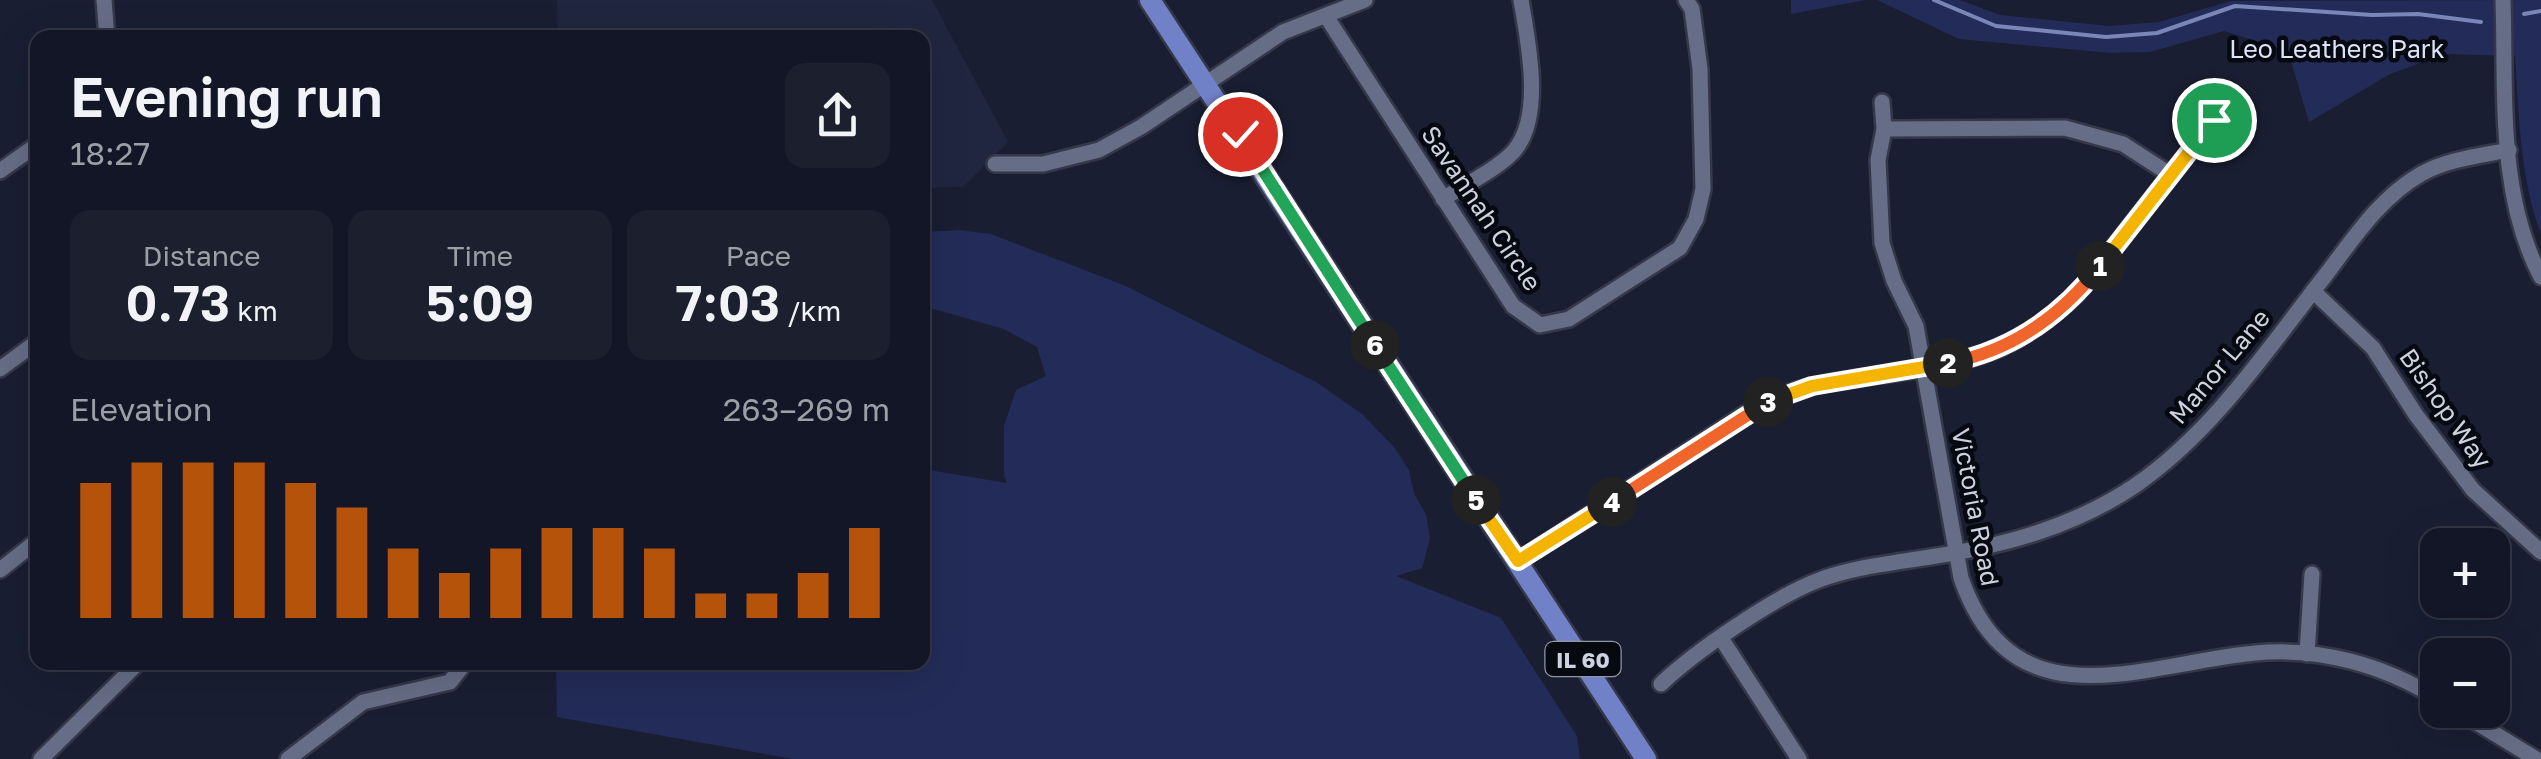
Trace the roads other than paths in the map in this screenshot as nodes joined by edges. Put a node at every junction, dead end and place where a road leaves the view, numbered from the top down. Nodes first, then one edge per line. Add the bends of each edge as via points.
1 (104, 0) edge
2 (1150, 0) edge
3 (1364, 0) edge
4 (1521, 0) edge
5 (1686, 0) edge
6 (2503, 0) edge
7 (1326, 16) junction
8 (106, 30) edge
9 (1204, 84) junction
10 (1882, 102) dead end
11 (2214, 120) dead end
12 (1884, 129) junction
13 (30, 150) edge
14 (2509, 150) junction
15 (995, 164) dead end
16 (0, 172) edge
17 (2171, 175) junction
18 (1443, 198) junction
19 (2541, 277) edge
20 (2313, 290) junction
21 (30, 347) edge
22 (1926, 367) junction
23 (0, 368) edge
24 (30, 546) edge
25 (2541, 552) edge
26 (1956, 553) junction
27 (1518, 561) junction
28 (0, 570) edge
29 (2312, 574) dead end
30 (1721, 638) junction
31 (2306, 654) junction
32 (130, 670) edge
33 (459, 670) edge
34 (1661, 684) dead end
35 (2420, 688) edge
36 (2483, 728) edge
37 (2525, 756) edge
38 (41, 759) edge
39 (288, 759) edge
40 (1646, 759) edge
41 (1799, 759) edge

1 - 8 street
2 - 9 main road, IL 60
3 - 7 street
4 - 18 street via 1529,126 1513,152
5 - 18 street, Savannah Circle via 1700,69 1702,190 1680,248 1570,319 1540,325 1514,306
6 - 14 street
7 - 9 street via 1283,32
7 - 18 street, Savannah Circle
9 - 15 street via 1099,150 1044,164
9 - 27 main road, IL 60
10 - 12 street, Victoria Road
11 - 17 street
12 - 17 street via 2065,128 2124,144
12 - 22 street, Victoria Road via 1878,160 1882,243
13 - 16 street
14 - 19 street via 2516,206
14 - 20 street, Manor Lane via 2420,175 2387,199
17 - 22 street via 2053,316 1994,351
20 - 25 street, Bishop Way via 2373,348 2473,490
20 - 26 street, Manor Lane via 2218,412 2162,466 2073,520
21 - 23 street
22 - 26 street, Victoria Road
22 - 27 street via 1777,396
24 - 28 street
26 - 30 street, Manor Lane via 1822,578
26 - 31 street, Victoria Road via 1980,621 2011,654 2046,672 2093,678 2256,653
27 - 40 main road, IL 60
29 - 31 street
30 - 34 street, Manor Lane
30 - 41 street
31 - 35 street, Victoria Road via 2366,665
32 - 38 street
33 - 39 street via 450,682 364,702
36 - 37 street

